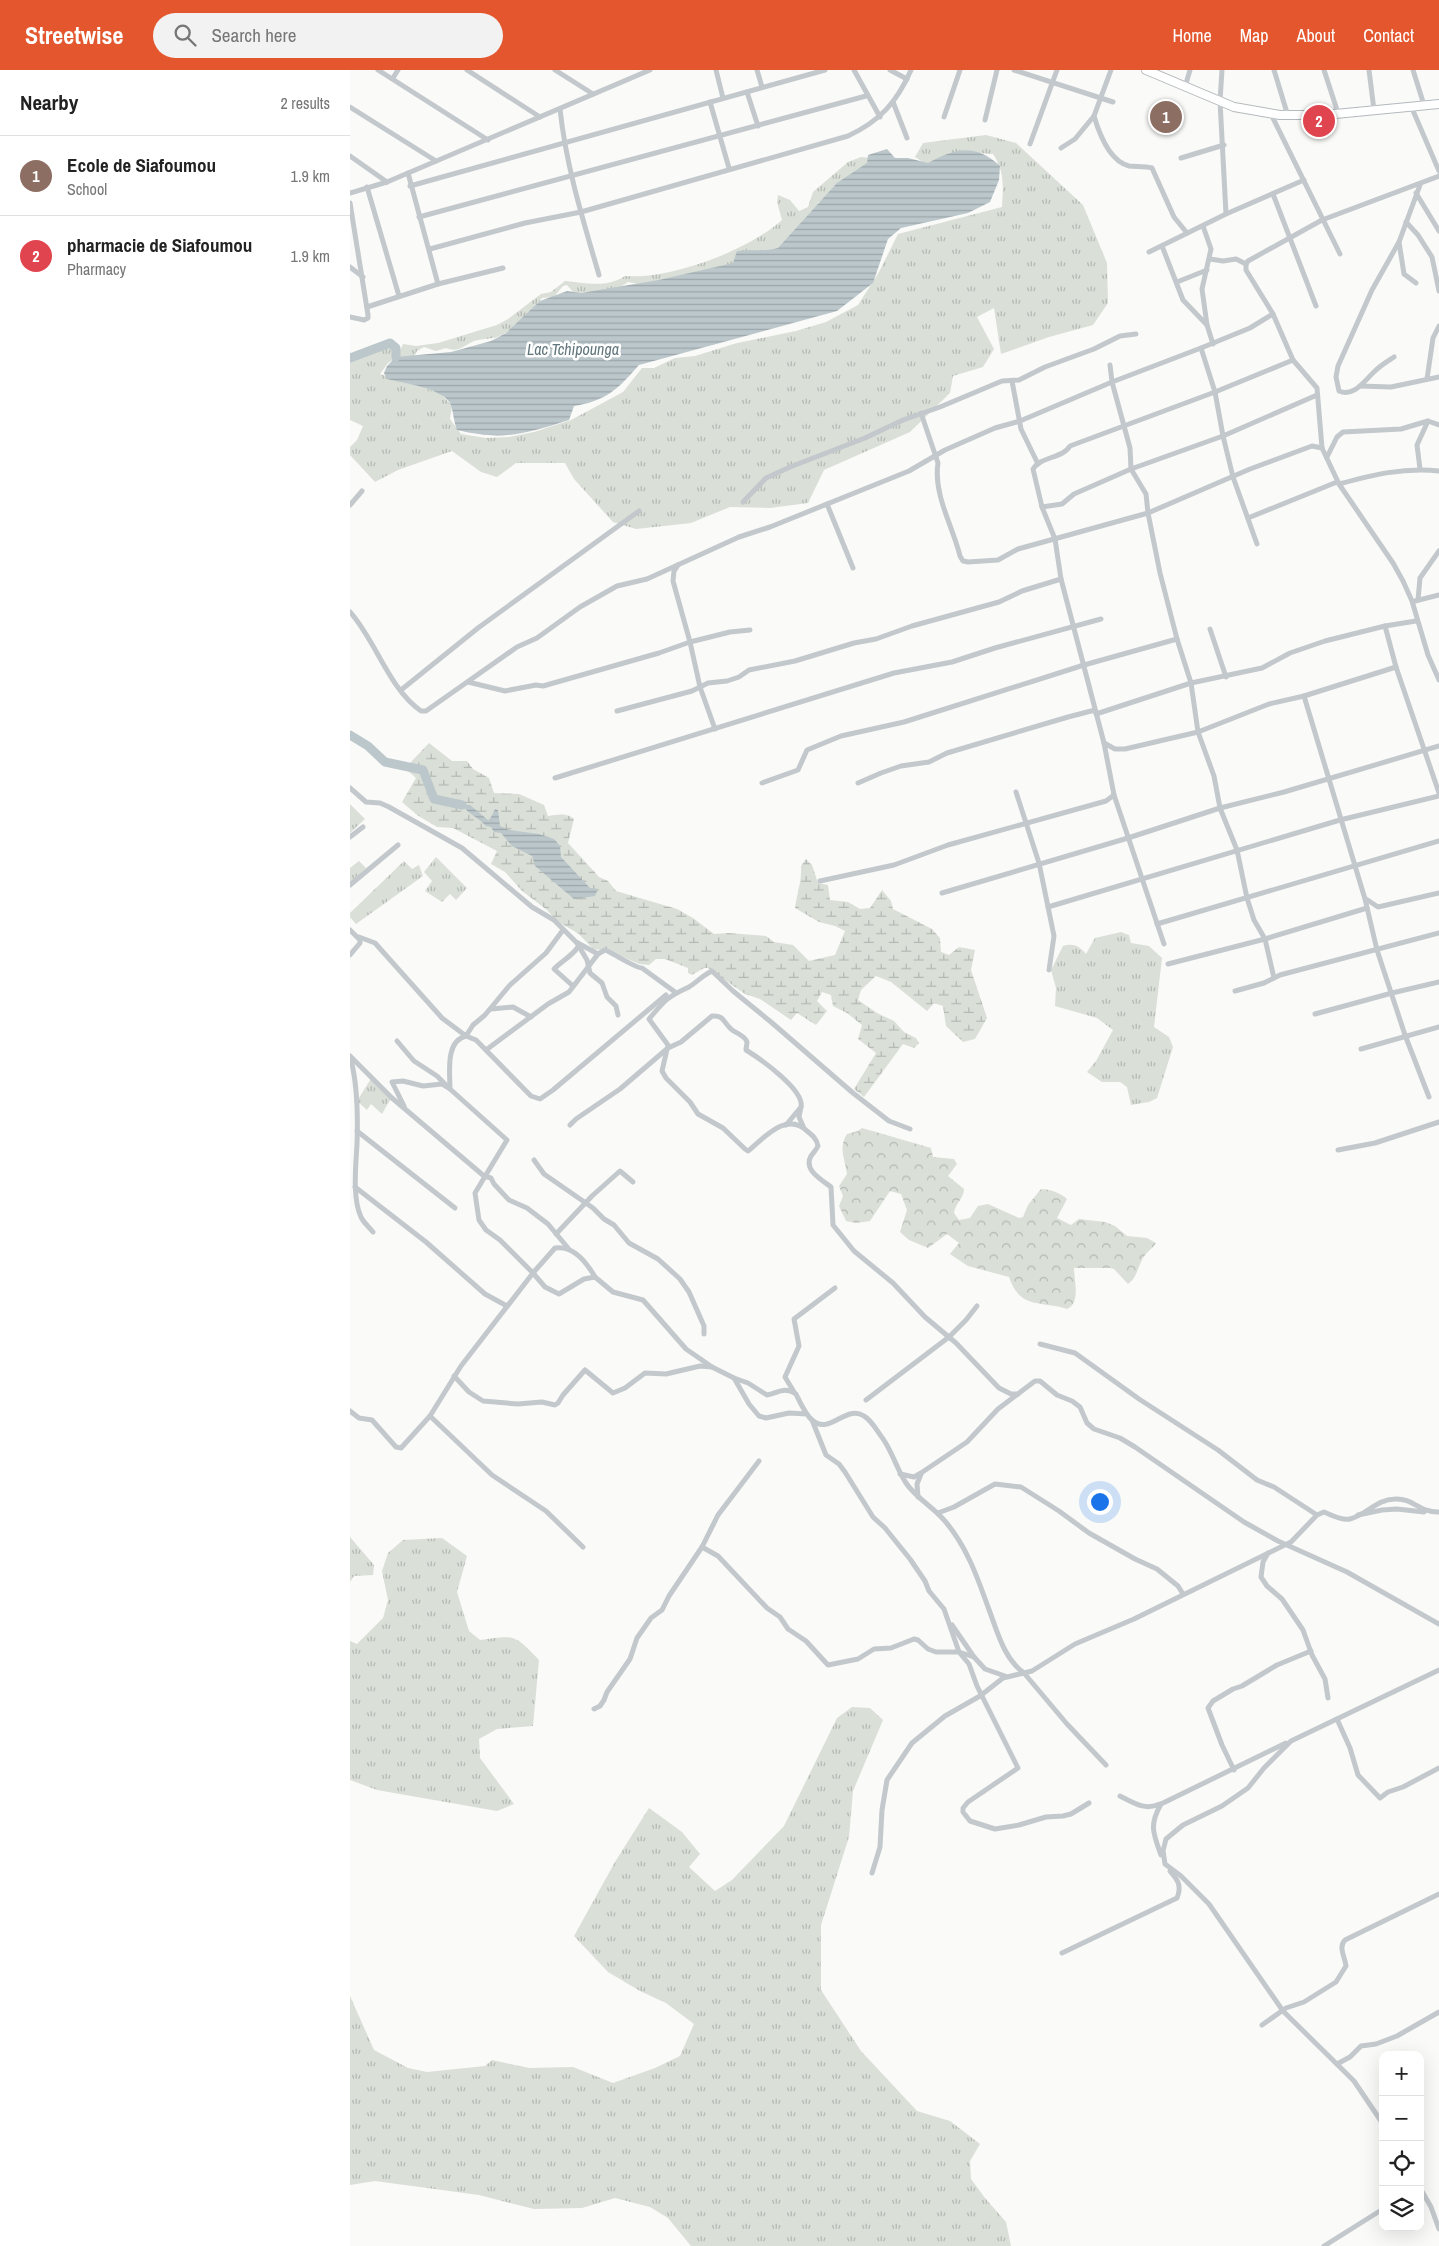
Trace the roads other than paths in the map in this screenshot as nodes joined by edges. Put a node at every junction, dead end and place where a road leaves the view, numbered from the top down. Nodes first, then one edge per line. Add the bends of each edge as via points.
1 (378, 70) edge
2 (398, 70) edge
3 (467, 70) edge
4 (555, 70) edge
5 (650, 70) edge
6 (716, 70) edge
7 (757, 70) edge
8 (825, 70) edge
9 (854, 70) edge
10 (890, 70) edge
11 (911, 70) edge
12 (960, 70) edge
13 (997, 70) edge
14 (1014, 70) edge
15 (1057, 70) edge
16 (1111, 70) edge
17 (1190, 70) edge
18 (1222, 70) edge
19 (1274, 70) edge
20 (1324, 70) edge
21 (1368, 70) edge
22 (1413, 70) edge
23 (1149, 71) edge
24 (640, 72) edge
25 (803, 72) edge
26 (393, 78) junction
27 (907, 79) junction
28 (1052, 82) junction
29 (1185, 86) junction
30 (762, 87) junction
31 (747, 92) junction
32 (593, 94) junction
33 (866, 96) junction
34 (723, 98) junction
35 (1100, 98) junction
36 (1220, 101) junction
37 (710, 102) junction
38 (893, 102) junction
39 (1113, 102) dead end
40 (1439, 104) edge
41 (1411, 106) junction
42 (1424, 106) junction
43 (350, 107) edge
44 (560, 109) junction
45 (1374, 110) junction
46 (1338, 113) junction
47 (1270, 114) junction
48 (1094, 116) junction
49 (1288, 116) junction
50 (540, 117) junction
51 (880, 117) junction
52 (944, 117) dead end
53 (985, 120) dead end
54 (758, 126) junction
55 (720, 136) junction
56 (908, 138) dead end
57 (488, 140) junction
58 (564, 143) junction
59 (1030, 144) dead end
60 (1224, 145) junction
61 (1061, 148) dead end
62 (350, 156) edge
63 (1180, 158) dead end
64 (436, 161) junction
65 (729, 168) junction
66 (1439, 171) edge
67 (408, 173) junction
68 (571, 175) junction
69 (1439, 176) edge
70 (1304, 180) junction
71 (387, 182) junction
72 (1420, 185) junction
73 (410, 186) junction
74 (367, 188) junction
75 (350, 193) edge
76 (1416, 193) junction
77 (1273, 194) junction
78 (350, 203) edge
79 (581, 212) junction
80 (1226, 214) junction
81 (420, 217) junction
82 (1322, 220) junction
83 (1406, 222) junction
84 (1203, 226) junction
85 (1439, 231) edge
86 (1187, 233) junction
87 (1289, 238) junction
88 (1399, 242) junction
89 (1162, 246) junction
90 (430, 249) junction
91 (1149, 252) dead end
92 (1340, 254) dead end
93 (1210, 259) junction
94 (1246, 264) junction
95 (350, 268) edge
96 (503, 268) dead end
97 (1438, 269) edge
98 (1207, 270) junction
99 (599, 274) dead end
100 (363, 277) junction
101 (1177, 282) junction
102 (1416, 283) dead end
103 (438, 284) junction
104 (1439, 291) edge
105 (399, 296) junction
106 (366, 306) junction
107 (1316, 306) dead end
108 (1273, 314) junction
109 (350, 317) edge
110 (1207, 325) junction
111 (1439, 326) edge
112 (1136, 334) dead end
113 (1213, 344) junction
114 (1201, 348) junction
115 (1394, 357) dead end
116 (1293, 360) junction
117 (1110, 365) dead end
118 (1439, 377) edge
119 (1427, 379) junction
120 (1012, 381) junction
121 (1112, 382) junction
122 (1360, 386) junction
123 (1215, 392) junction
124 (1317, 395) junction
125 (921, 412) junction
126 (1020, 421) junction
127 (1428, 421) junction
128 (1124, 425) junction
129 (1439, 425) edge
130 (1222, 436) junction
131 (1322, 448) junction
132 (934, 456) junction
133 (1327, 457) junction
134 (1038, 464) junction
135 (1131, 469) junction
136 (1420, 469) junction
137 (1439, 471) edge
138 (1233, 477) junction
139 (1338, 483) junction
140 (362, 491) dead end
141 (743, 502) dead end
142 (350, 504) edge
143 (827, 504) junction
144 (1042, 507) junction
145 (639, 511) dead end
146 (1148, 513) junction
147 (1248, 518) junction
148 (1055, 539) junction
149 (1257, 544) dead end
150 (1439, 551) edge
151 (678, 565) junction
152 (853, 568) dead end
153 (1061, 578) junction
154 (1439, 594) edge
155 (1418, 600) junction
156 (1412, 601) junction
157 (350, 612) edge
158 (1101, 619) dead end
159 (1416, 621) junction
160 (1074, 626) junction
161 (1385, 626) junction
162 (1210, 628) dead end
163 (750, 630) dead end
164 (1177, 639) junction
165 (690, 642) junction
166 (1084, 665) junction
167 (1396, 667) junction
168 (1226, 677) junction
169 (1439, 680) edge
170 (468, 682) junction
171 (1191, 684) junction
172 (700, 687) junction
173 (401, 690) junction
174 (1304, 696) junction
175 (617, 711) dead end
176 (1096, 712) junction
177 (715, 729) junction
178 (1198, 732) junction
179 (1104, 743) junction
180 (1439, 746) edge
181 (1424, 749) junction
182 (555, 778) dead end
183 (1329, 778) junction
184 (762, 783) dead end
185 (858, 783) dead end
186 (350, 788) edge
187 (1016, 792) dead end
188 (1439, 794) edge
189 (1114, 795) junction
190 (1220, 808) junction
191 (1340, 820) junction
192 (1027, 824) junction
193 (362, 827) dead end
194 (350, 837) edge
195 (1128, 838) junction
196 (1439, 841) edge
197 (398, 845) dead end
198 (1237, 850) junction
199 (1039, 863) junction
200 (1355, 865) junction
201 (1142, 880) junction
202 (820, 881) dead end
203 (350, 885) edge
204 (1439, 892) edge
205 (942, 893) dead end
206 (1247, 898) junction
207 (1365, 899) junction
208 (1048, 907) junction
209 (1367, 908) junction
210 (1157, 924) junction
211 (350, 930) edge
212 (563, 930) junction
213 (1439, 934) edge
214 (359, 937) junction
215 (1265, 939) junction
216 (1164, 944) dead end
217 (577, 945) junction
218 (1377, 950) junction
219 (598, 954) junction
220 (350, 955) edge
221 (1168, 964) dead end
222 (589, 966) junction
223 (1049, 970) dead end
224 (1274, 978) junction
225 (1439, 982) edge
226 (573, 986) junction
227 (673, 991) junction
228 (1235, 991) dead end
229 (1392, 993) junction
230 (491, 1008) junction
231 (1315, 1014) dead end
232 (618, 1015) dead end
233 (531, 1017) junction
234 (1439, 1027) edge
235 (1405, 1035) junction
236 (466, 1036) junction
237 (397, 1041) dead end
238 (668, 1048) junction
239 (1361, 1049) dead end
240 (486, 1050) junction
241 (350, 1056) edge
242 (450, 1089) junction
243 (1429, 1097) dead end
244 (801, 1107) junction
245 (406, 1110) junction
246 (1439, 1122) edge
247 (570, 1125) dead end
248 (786, 1125) junction
249 (803, 1127) junction
250 (357, 1130) junction
251 (910, 1130) dead end
252 (1338, 1150) dead end
253 (534, 1160) dead end
254 (484, 1176) junction
255 (633, 1182) dead end
256 (355, 1187) junction
257 (586, 1204) junction
258 (455, 1208) dead end
259 (373, 1232) dead end
260 (556, 1234) junction
261 (570, 1250) junction
262 (533, 1273) junction
263 (596, 1277) junction
264 (835, 1288) dead end
265 (507, 1306) junction
266 (977, 1306) dead end
267 (704, 1334) dead end
268 (949, 1336) junction
269 (1040, 1344) dead end
270 (712, 1367) junction
271 (454, 1376) junction
272 (734, 1378) junction
273 (796, 1394) junction
274 (1018, 1394) junction
275 (866, 1400) dead end
276 (350, 1411) edge
277 (807, 1414) junction
278 (430, 1416) junction
279 (812, 1420) junction
280 (759, 1461) dead end
281 (900, 1474) junction
282 (922, 1474) junction
283 (918, 1498) junction
284 (1426, 1512) junction
285 (1439, 1512) edge
286 (938, 1513) junction
287 (1318, 1515) junction
288 (1356, 1516) junction
289 (1286, 1544) junction
290 (584, 1547) dead end
291 (702, 1547) junction
292 (1268, 1553) junction
293 (1183, 1594) junction
294 (948, 1619) junction
295 (1439, 1624) edge
296 (1311, 1651) junction
297 (959, 1652) junction
298 (974, 1657) junction
299 (1439, 1670) edge
300 (1024, 1673) junction
301 (1010, 1676) junction
302 (982, 1694) junction
303 (1328, 1698) dead end
304 (594, 1709) dead end
305 (1337, 1719) junction
306 (1292, 1741) junction
307 (1106, 1765) dead end
308 (1439, 1768) edge
309 (1234, 1770) junction
310 (1120, 1796) dead end
311 (1089, 1803) dead end
312 (1161, 1804) junction
313 (1165, 1864) junction
314 (872, 1873) dead end
315 (1439, 1894) edge
316 (1062, 1953) dead end
317 (1284, 2010) junction
318 (1439, 2012) edge
319 (1262, 2025) dead end
320 (1337, 2064) junction
321 (1379, 2118) edge
322 (1424, 2195) edge
323 (1379, 2212) edge
324 (1439, 2229) edge
325 (1324, 2246) edge

1 - 26 street
2 - 26 street
3 - 50 street
4 - 32 street
5 - 24 street
6 - 34 street
7 - 30 street
8 - 25 street
9 - 33 street
10 - 27 street
11 - 27 street
12 - 52 street
13 - 53 street
14 - 28 street
15 - 28 street
16 - 35 street
17 - 29 street
18 - 36 street
19 - 49 street
20 - 46 street
21 - 45 street
22 - 42 street
23 - 29 highway
24 - 32 street
25 - 30 street
26 - 57 street
27 - 38 street
28 - 35 street
28 - 59 street
29 - 36 highway
30 - 31 street
31 - 34 street
31 - 54 street
32 - 44 street
33 - 51 street
33 - 54 street
34 - 37 street
35 - 39 street
35 - 48 street
36 - 47 highway
36 - 60 street
37 - 55 street
37 - 58 street
38 - 51 street
38 - 56 street
40 - 42 highway
41 - 42 highway
41 - 45 highway
41 - 66 street
43 - 64 street
44 - 50 street
44 - 58 street
45 - 46 highway
46 - 49 highway
47 - 49 highway
47 - 70 street
48 - 61 street via 1075,139
48 - 86 street via 1099,133 1115,158 1128,166 1152,168 1174,217
50 - 57 street
51 - 65 street via 848,136
54 - 55 street
55 - 65 street
55 - 68 street
57 - 64 street
58 - 68 street
58 - 73 street
60 - 63 street
60 - 80 street
62 - 71 street
64 - 67 street
65 - 79 street
67 - 71 street
67 - 73 street
68 - 79 street
68 - 81 street
69 - 72 street
70 - 77 street
70 - 82 street
71 - 74 street
72 - 76 street
72 - 82 street
73 - 81 street
74 - 75 street
74 - 105 street
76 - 83 street
76 - 85 street
77 - 80 street
77 - 87 street
78 - 100 street
79 - 90 street via 525,223
79 - 99 street
80 - 84 street
81 - 90 street
82 - 87 street
82 - 92 street
83 - 88 street
83 - 97 street via 1427,247
84 - 86 street
84 - 93 street via 1211,249
86 - 89 street
87 - 94 street
87 - 107 street
88 - 102 street via 1404,274
88 - 122 street via 1372,290 1338,366 1339,391 1351,392
89 - 91 street
89 - 101 street
90 - 103 street
93 - 94 street via 1236,259
93 - 98 street
94 - 108 street via 1246,270
95 - 100 street
96 - 103 street
97 - 104 street
98 - 101 street
98 - 110 street via 1202,289
100 - 106 street
101 - 110 street via 1183,300
103 - 105 street
105 - 106 street
106 - 109 street via 366,319
108 - 113 street
108 - 116 street
110 - 113 street
111 - 119 street via 1433,338
112 - 120 street via 1120,336 1094,350
113 - 114 street
114 - 121 street
114 - 123 street
115 - 122 street
116 - 123 street
116 - 124 street via 1314,383
117 - 121 street
118 - 119 street
119 - 122 street via 1391,387
120 - 125 street via 1002,381
120 - 126 street
121 - 126 street
121 - 128 street
123 - 128 street
123 - 130 street
124 - 130 street
124 - 131 street
125 - 132 street
125 - 141 street via 766,478
126 - 132 street via 995,428
126 - 134 street via 1027,445
127 - 129 street
127 - 133 street via 1401,429 1343,432
127 - 136 street via 1417,445
128 - 134 street via 1070,446 1067,452
128 - 135 street
130 - 135 street
130 - 138 street
131 - 133 street
131 - 138 street via 1312,446
132 - 143 street via 909,471
132 - 148 street via 938,463 939,486 963,560 998,560 1018,549
133 - 139 street
134 - 144 street via 1033,473
135 - 144 street via 1074,494 1062,504
135 - 146 street via 1146,494
136 - 137 street
136 - 139 street
138 - 146 street
138 - 147 street
139 - 147 street
139 - 156 street via 1393,563
140 - 142 street
143 - 151 street via 739,537
143 - 152 street
144 - 148 street
145 - 173 street via 478,628
146 - 148 street
146 - 164 street
147 - 149 street
148 - 153 street
150 - 155 street via 1420,578
151 - 165 street via 673,581
151 - 170 street via 610,590 537,638 517,647
153 - 160 street
153 - 172 street via 999,602 795,662 750,670
154 - 155 street
155 - 156 street
156 - 159 street
157 - 173 street
158 - 160 street
159 - 161 street
159 - 169 street
160 - 166 street
160 - 177 street via 952,662 894,673
161 - 167 street
161 - 168 street via 1290,652 1262,668
162 - 168 street
163 - 165 street
164 - 166 street
164 - 171 street
165 - 170 street via 543,686 536,684 505,691
165 - 172 street
166 - 176 street
166 - 184 street via 904,722 840,736 807,750 798,770
167 - 174 street
167 - 181 street
168 - 171 street
170 - 173 street via 426,711 413,706
171 - 176 street
171 - 178 street
172 - 175 street
172 - 177 street
174 - 178 street via 1269,704
174 - 183 street
176 - 179 street
176 - 185 street via 1061,718 947,752 929,762 901,766
177 - 182 street
178 - 179 street via 1125,750
178 - 190 street via 1214,776
179 - 189 street
180 - 181 street
181 - 183 street
181 - 188 street
183 - 190 street
183 - 191 street
186 - 212 street via 366,802 389,807 462,848
187 - 192 street
188 - 191 street
189 - 192 street via 1106,801
189 - 195 street
190 - 195 street
190 - 198 street
191 - 198 street
191 - 200 street
192 - 199 street
192 - 202 street via 948,845 894,865
193 - 194 street
195 - 199 street
195 - 201 street
196 - 200 street
197 - 203 street
198 - 201 street
198 - 206 street
199 - 205 street
199 - 208 street
200 - 206 street
200 - 207 street
201 - 208 street
201 - 210 street
204 - 207 street via 1378,907
206 - 210 street
206 - 215 street
207 - 209 street
208 - 223 street via 1054,936
209 - 215 street
209 - 218 street
210 - 216 street
211 - 214 street
212 - 217 street
212 - 230 street via 546,953
213 - 218 street
214 - 220 street via 360,943
214 - 236 street via 375,942 442,1018
215 - 221 street
215 - 224 street
217 - 219 street
217 - 222 street
217 - 226 street via 574,954 554,969
218 - 224 street
218 - 229 street
219 - 222 street
219 - 227 street via 605,950 623,958
222 - 226 street
222 - 232 street via 590,973 602,984 607,997 616,1006
224 - 228 street
225 - 229 street
226 - 233 street
227 - 238 street via 649,1019
227 - 240 street via 540,1099 531,1096
227 - 251 street via 690,986 712,971 853,1093 889,1121
229 - 231 street
229 - 235 street
230 - 233 street via 513,1007
230 - 236 street
233 - 240 street
234 - 235 street
235 - 239 street
235 - 243 street
236 - 240 street
236 - 242 street via 460,1038 450,1057
237 - 242 street via 414,1061
238 - 244 street via 681,1042 712,1016 718,1016 744,1037 746,1050 776,1071 800,1098
238 - 247 street via 620,1089
238 - 248 street via 662,1071 666,1078 698,1114 723,1128 748,1151 777,1127
241 - 245 street
241 - 250 street
242 - 245 street via 442,1084 423,1086 392,1082
242 - 254 street via 507,1140
244 - 248 street
244 - 249 street via 799,1117
245 - 254 street
246 - 252 street via 1375,1143
248 - 249 street
249 - 268 street via 818,1144 810,1157 809,1167 831,1187 833,1225 862,1259 893,1283 925,1317
250 - 256 street
250 - 258 street
253 - 257 street via 544,1174
254 - 260 street via 488,1176 501,1193 548,1224
254 - 262 street via 475,1193 480,1220 486,1230
255 - 257 street via 620,1171
256 - 259 street via 360,1216
256 - 265 street via 426,1242 485,1294
257 - 260 street
257 - 267 street via 614,1225 629,1243 658,1259 680,1280 689,1292 704,1326
260 - 261 street
261 - 262 street via 555,1248
261 - 263 street via 586,1262
262 - 263 street via 545,1287 559,1294 584,1279
262 - 265 street
263 - 270 street via 613,1292 643,1300 686,1349
264 - 273 street via 794,1319 799,1346 785,1377
265 - 271 street
266 - 268 street
268 - 274 street via 999,1388
268 - 275 street
269 - 287 street via 1075,1353 1257,1480
270 - 271 street via 700,1366 666,1374 645,1373 612,1394 585,1370 555,1405 483,1401 468,1392
270 - 272 street
271 - 278 street
272 - 273 street via 767,1395 779,1390
272 - 277 street via 759,1416
273 - 277 street
274 - 282 street via 998,1409 967,1442
274 - 289 street via 1040,1382 1080,1407 1087,1423 1094,1429 1120,1438 1244,1522
276 - 278 street via 359,1418 372,1420 396,1447 401,1448
277 - 279 street
278 - 290 street via 492,1476 546,1511
279 - 281 street via 825,1425 853,1413 864,1416 884,1439
279 - 294 street via 826,1455 839,1464 873,1517 910,1559
280 - 291 street via 718,1515
281 - 282 street via 914,1477
281 - 283 street
282 - 283 street via 916,1492
283 - 286 street
284 - 285 street
284 - 288 street via 1382,1510
284 - 288 street via 1413,1503 1396,1498 1378,1503
286 - 293 street via 995,1484 1021,1487 1089,1533 1157,1569
286 - 300 street via 966,1550 1000,1640 1015,1666
287 - 288 street via 1324,1512 1342,1519
287 - 289 street
289 - 292 street
289 - 295 street via 1347,1572
291 - 297 street via 718,1556 788,1629 806,1641 828,1665 858,1659 874,1649 891,1648 914,1639 936,1652
291 - 304 street via 662,1610 651,1618 637,1638 630,1659 604,1700
292 - 293 street
292 - 296 street via 1261,1577 1288,1607 1303,1630
293 - 300 street via 1075,1644
294 - 297 street
294 - 298 street
296 - 303 street via 1325,1679
296 - 309 street via 1233,1689 1213,1701 1208,1708
297 - 298 street
297 - 302 street via 969,1664
298 - 301 street via 985,1669
299 - 305 street
300 - 301 street
300 - 307 street
301 - 302 street
302 - 311 street via 1018,1768 968,1802 963,1812 970,1821 999,1828 1063,1816
302 - 314 street via 945,1716 920,1736 891,1772 882,1810 880,1847
305 - 306 street
305 - 308 street via 1358,1775 1377,1797
306 - 309 street
306 - 313 street via 1248,1788 1222,1806 1183,1825 1166,1839 1163,1851
309 - 312 street
310 - 312 street via 1144,1808
312 - 313 street via 1154,1816 1153,1832
313 - 316 street via 1178,1880 1180,1890 1177,1898
313 - 317 street via 1182,1876 1209,1904
315 - 317 street via 1345,1940 1341,1949 1346,1966 1336,1982
317 - 319 street
317 - 320 street
318 - 320 street via 1397,2036 1361,2046
320 - 321 street via 1354,2081
322 - 324 street
323 - 325 street

